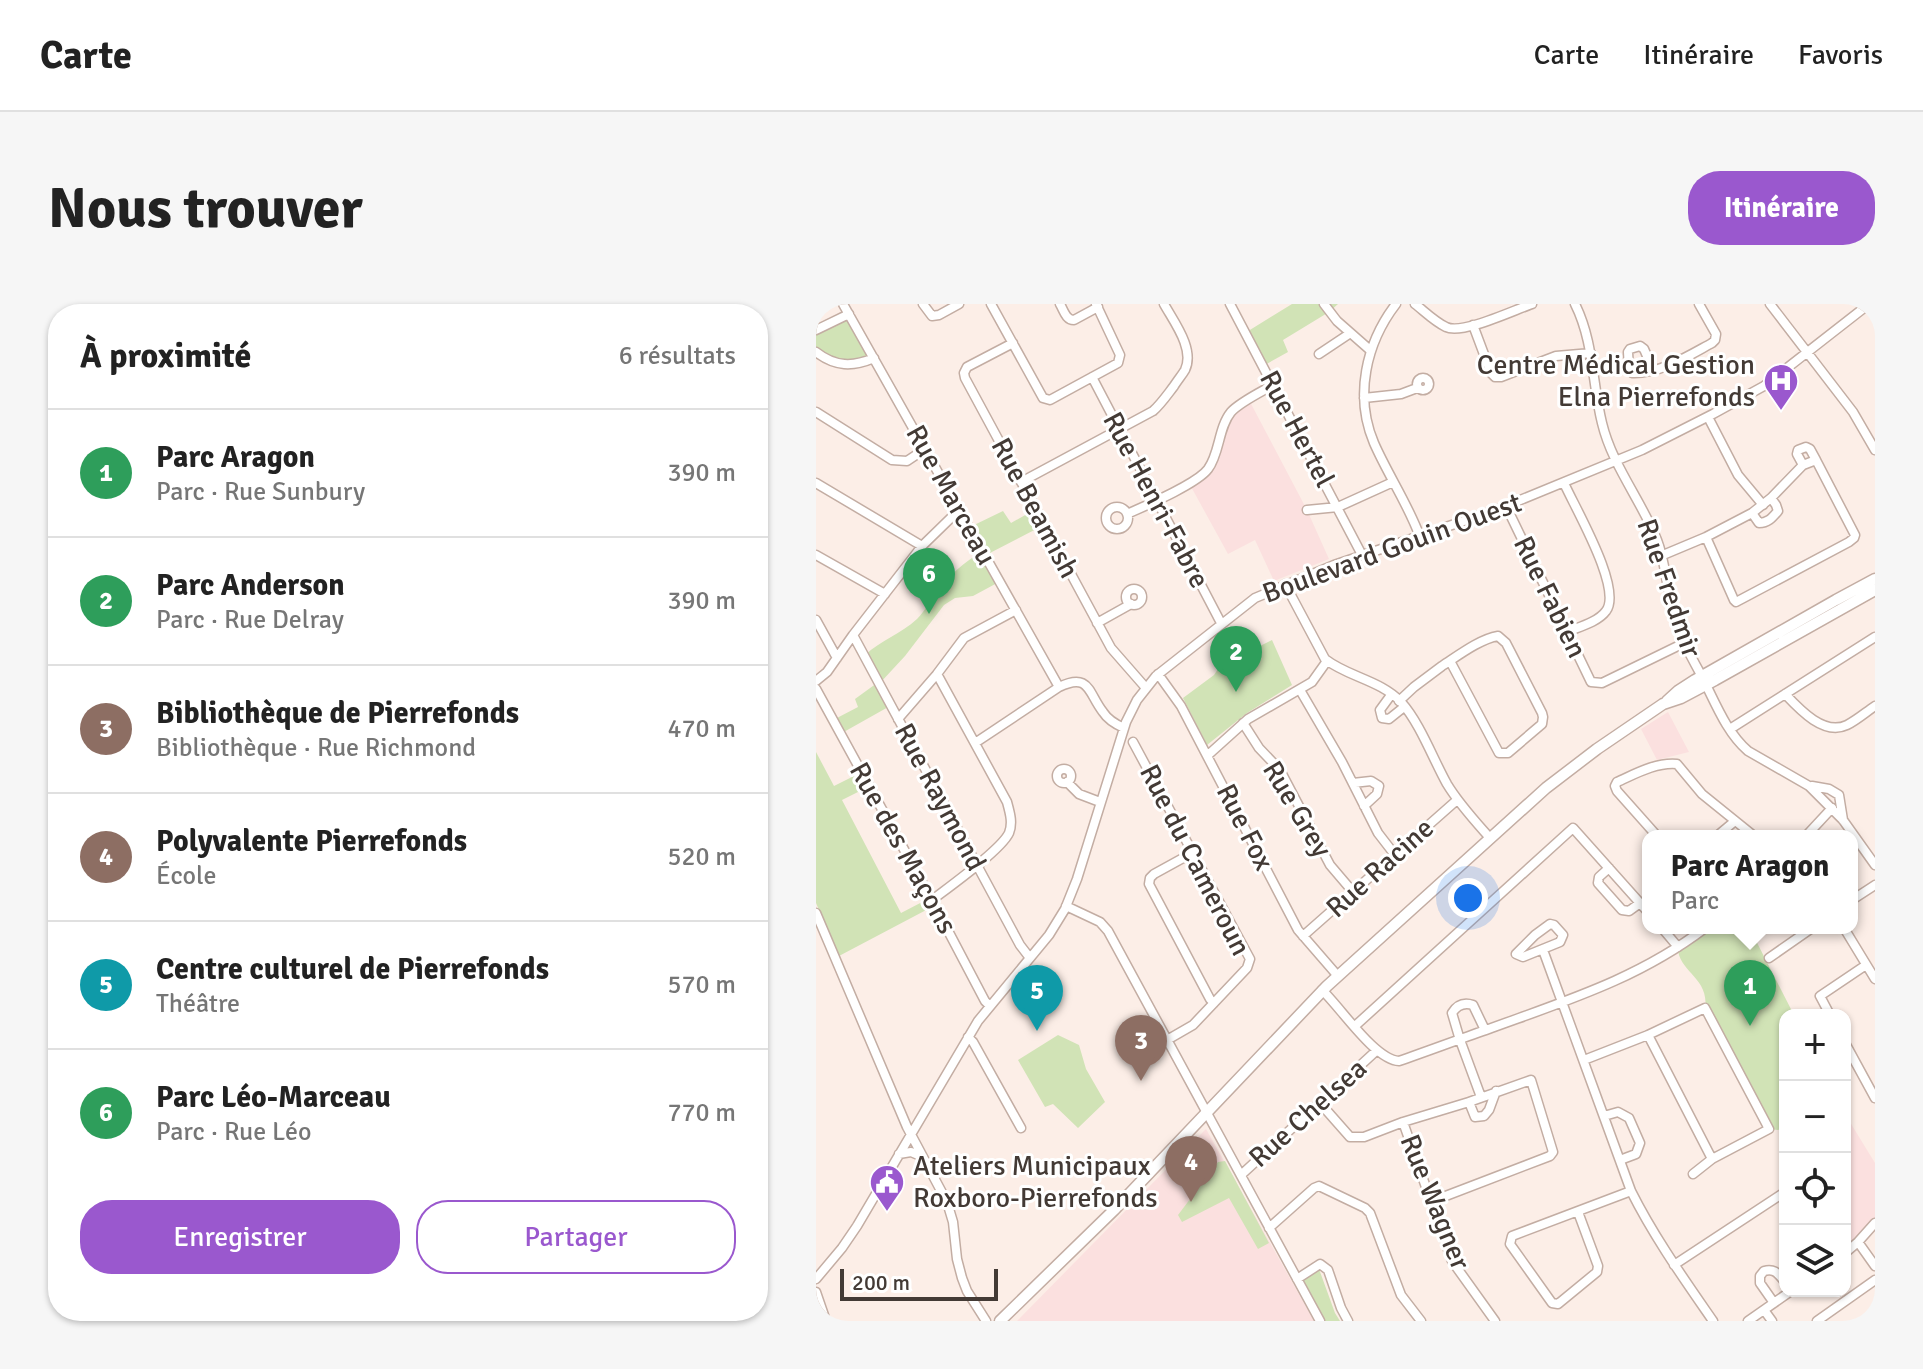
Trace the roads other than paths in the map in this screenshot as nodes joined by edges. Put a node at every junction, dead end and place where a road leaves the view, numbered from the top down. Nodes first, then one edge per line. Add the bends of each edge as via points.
1 (843, 304) edge
2 (923, 304) edge
3 (959, 304) edge
4 (991, 304) edge
5 (1060, 304) edge
6 (1164, 304) edge
7 (1230, 304) edge
8 (1324, 304) edge
9 (1396, 304) edge
10 (1415, 304) edge
11 (1532, 304) edge
12 (1575, 304) edge
13 (1699, 304) edge
14 (1770, 304) edge
15 (1869, 304) edge
16 (1097, 306) edge
17 (849, 314) junction
18 (1473, 325) junction
19 (816, 330) edge
20 (1349, 334) junction
21 (1013, 343) junction
22 (1370, 350) junction
23 (816, 352) edge
24 (1591, 353) junction
25 (1808, 353) junction
26 (1319, 354) dead end
27 (874, 358) junction
28 (1653, 370) dead end
29 (1092, 377) junction
30 (1273, 385) junction
31 (1417, 388) dead end
32 (1364, 398) junction
33 (816, 412) edge
34 (1708, 417) junction
35 (1119, 429) junction
36 (925, 449) junction
37 (1875, 450) edge
38 (1816, 460) junction
39 (1617, 461) junction
40 (1803, 465) junction
41 (1021, 482) junction
42 (1393, 482) junction
43 (816, 483) edge
44 (1564, 483) junction
45 (1771, 498) junction
46 (1156, 501) junction
47 (1763, 505) junction
48 (1506, 506) junction
49 (1338, 507) junction
50 (959, 510) junction
51 (1307, 510) dead end
52 (1752, 513) junction
53 (1127, 514) dead end
54 (1420, 537) junction
55 (1706, 537) junction
56 (922, 546) junction
57 (816, 555) edge
58 (1362, 555) junction
59 (1663, 555) junction
60 (1875, 579) edge
61 (1285, 584) junction
62 (1875, 590) edge
63 (885, 594) junction
64 (1131, 604) dead end
65 (1016, 610) junction
66 (816, 620) edge
67 (1097, 623) junction
68 (1221, 623) junction
69 (1567, 632) junction
70 (853, 635) junction
71 (1875, 637) edge
72 (1684, 643) junction
73 (837, 658) junction
74 (1327, 661) junction
75 (1450, 661) junction
76 (937, 674) junction
77 (1158, 674) junction
78 (1704, 680) junction
79 (816, 681) edge
80 (1059, 687) junction
81 (1146, 688) junction
82 (816, 689) edge
83 (1300, 690) junction
84 (1785, 694) junction
85 (1398, 701) junction
86 (1875, 706) edge
87 (898, 719) junction
88 (1243, 723) junction
89 (1124, 728) junction
90 (1730, 729) junction
91 (1133, 742) dead end
92 (975, 743) junction
93 (1208, 755) junction
94 (1067, 782) dead end
95 (1353, 783) junction
96 (1809, 786) junction
97 (1457, 800) junction
98 (1100, 802) junction
99 (1364, 806) junction
100 (1832, 808) junction
101 (1843, 820) junction
102 (1735, 821) junction
103 (1652, 830) edge
104 (1724, 830) edge
105 (1746, 830) edge
106 (1812, 830) edge
107 (1850, 830) edge
108 (1490, 838) junction
109 (1858, 841) edge
110 (1194, 852) junction
111 (1395, 855) junction
112 (977, 865) junction
113 (1875, 865) edge
114 (1609, 868) junction
115 (1875, 885) edge
116 (1353, 892) junction
117 (1858, 896) edge
118 (932, 900) junction
119 (1640, 903) junction
120 (1642, 905) edge
121 (1066, 906) junction
122 (816, 913) edge
123 (1667, 934) edge
124 (1696, 934) edge
125 (1803, 934) edge
126 (1848, 934) edge
127 (1303, 936) junction
128 (1678, 947) junction
129 (1543, 950) junction
130 (1030, 958) junction
131 (1769, 958) dead end
132 (1866, 965) junction
133 (1337, 975) junction
134 (1875, 979) edge
135 (1322, 990) junction
136 (1214, 1003) junction
137 (1563, 1003) junction
138 (990, 1006) junction
139 (1827, 1009) edge
140 (1355, 1026) junction
141 (1485, 1030) junction
142 (1648, 1035) junction
143 (968, 1037) junction
144 (1167, 1040) junction
145 (1460, 1040) junction
146 (1376, 1051) junction
147 (1851, 1054) edge
148 (1584, 1060) junction
149 (1496, 1091) junction
150 (1481, 1097) junction
151 (1875, 1098) edge
152 (1469, 1102) junction
153 (1320, 1103) junction
154 (1206, 1113) junction
155 (1604, 1116) junction
156 (1403, 1122) junction
157 (1021, 1128) dead end
158 (911, 1134) junction
159 (899, 1154) junction
160 (923, 1157) junction
161 (1712, 1159) junction
162 (1620, 1160) junction
163 (1693, 1174) dead end
164 (1241, 1175) junction
165 (1631, 1191) junction
166 (1779, 1196) edge
167 (1430, 1202) junction
168 (1578, 1212) junction
169 (1875, 1223) edge
170 (1269, 1228) junction
171 (1858, 1242) junction
172 (1851, 1248) edge
173 (1674, 1265) junction
174 (1875, 1266) edge
175 (1779, 1274) edge
176 (816, 1279) edge
177 (1297, 1279) junction
178 (1875, 1280) edge
179 (816, 1292) edge
180 (1782, 1297) edge
181 (1774, 1303) junction
182 (1764, 1310) junction
183 (826, 1321) edge
184 (986, 1321) edge
185 (1000, 1321) edge
186 (1320, 1321) edge
187 (1348, 1321) edge
188 (1421, 1321) edge
189 (1495, 1321) edge
190 (1713, 1321) edge
191 (1748, 1321) edge
192 (1772, 1321) edge
193 (1817, 1321) edge

1 - 17 street, Rue Marceau
2 - 3 street via 932,316
4 - 21 street
5 - 16 street via 1070,320
6 - 35 street via 1187,350 1185,370 1160,405
7 - 30 street, Rue Hertel
8 - 20 street
9 - 22 street
10 - 18 street via 1448,329
11 - 18 street
12 - 24 street, Rue Fredmir
13 - 28 street via 1715,340
14 - 25 street
15 - 25 street, Boulevard Gouin Ouest
16 - 29 street via 1120,359
17 - 19 street
17 - 27 street, Rue Marceau
18 - 24 street via 1495,377 1556,356
20 - 22 street
20 - 26 street
21 - 29 street via 1046,400
21 - 41 street, Rue Beamish via 964,373
22 - 32 street
23 - 27 street via 847,365
24 - 39 street, Rue Fredmir via 1601,422
25 - 34 street, Boulevard Gouin Ouest via 1764,386
25 - 37 street
27 - 36 street, Rue Marceau
29 - 35 street, Rue Henri-Fabre
30 - 46 street via 1232,411 1205,473
30 - 49 street, Rue Hertel
31 - 32 street
32 - 42 street via 1373,440
33 - 36 street via 892,460 907,461
34 - 39 street, Boulevard Gouin Ouest
34 - 47 street via 1738,475
35 - 41 street
35 - 46 street, Rue Henri-Fabre
36 - 50 street, Rue Marceau
38 - 40 street
38 - 40 street via 1810,449 1798,450
38 - 55 street via 1853,529 1855,537 1849,542 1736,602
39 - 44 street, Boulevard Gouin Ouest
39 - 59 street, Rue Fredmir
40 - 45 street
41 - 67 street, Rue Beamish
42 - 49 street
42 - 54 street
43 - 56 street
44 - 48 street, Boulevard Gouin Ouest
44 - 69 street via 1604,567 1611,600 1597,618
45 - 47 street
45 - 52 street via 1778,511 1771,519 1759,523
46 - 53 street
46 - 68 street, Rue Henri-Fabre
47 - 52 street
48 - 54 street, Boulevard Gouin Ouest
48 - 69 street, Rue Fabien
49 - 51 street
49 - 58 street, Rue Hertel
50 - 56 street
50 - 65 street, Rue Marceau
52 - 55 street
54 - 58 street, Boulevard Gouin Ouest
55 - 59 street
56 - 63 street
57 - 63 street
58 - 61 street, Boulevard Gouin Ouest
59 - 72 street, Rue Fredmir
60 - 78 main road
61 - 68 street, Boulevard Gouin Ouest
61 - 74 street
62 - 78 main road
63 - 70 street
64 - 67 street
65 - 76 street via 964,638
65 - 80 street, Rue Marceau
66 - 73 street
67 - 81 street, Rue Beamish
68 - 77 street, Boulevard Gouin Ouest
69 - 72 street, Rue Fabien via 1591,682 1597,684
70 - 73 street
70 - 87 street, Rue Raymond
71 - 84 street
72 - 78 street, Rue Fredmir
73 - 79 street
74 - 83 street
74 - 85 street
75 - 75 street via 1499,753 1508,753 1542,724 1543,715 1502,638 1492,637
75 - 85 street
76 - 87 street
76 - 92 street
77 - 81 street, Boulevard Gouin Ouest
77 - 93 street, Rue Fox
78 - 90 street, Rue Fredmir
78 - 108 main road via 1579,762
80 - 89 street via 1075,681 1087,685 1104,714
80 - 92 street
81 - 89 street, Boulevard Gouin Ouest
82 - 118 street, Rue des Maçons
83 - 88 street
83 - 95 street
84 - 86 street via 1828,728 1847,725
84 - 90 street
85 - 97 street
87 - 112 street, Rue Raymond
88 - 93 street
88 - 116 street, Rue Grey via 1280,770 1329,863
89 - 98 street, Boulevard Gouin Ouest
90 - 96 street, Rue Fredmir via 1748,751
91 - 110 street, Rue du Cameroun
92 - 112 street via 1011,818 1005,840
93 - 127 street, Rue Fox
94 - 98 street via 1082,796
95 - 99 street
95 - 99 street via 1371,781 1379,786 1376,797
96 - 100 street, Rue Fredmir
96 - 101 street, Rue Fredmir via 1839,795
97 - 108 street
97 - 111 street, Rue Racine
98 - 121 street, Boulevard Gouin Ouest
99 - 111 street
100 - 101 street, Rue Fredmir
100 - 106 street
101 - 107 street, Rue Fredmir
102 - 103 street via 1677,764 1667,763 1615,786
102 - 104 street
102 - 105 street
108 - 133 main road
109 - 113 street, Rue Fredmir
110 - 136 street, Rue du Cameroun via 1250,959
110 - 136 street via 1154,874 1149,884
111 - 116 street, Rue Racine
112 - 118 street
112 - 130 street, Rue Raymond
114 - 119 street
114 - 119 street via 1598,883 1622,910
114 - 140 street via 1573,828
115 - 117 street
116 - 127 street, Rue Racine
118 - 138 street, Rue des Maçons
119 - 120 street
121 - 130 street, Boulevard Gouin Ouest
121 - 144 street via 1105,926
122 - 158 street
123 - 128 street
124 - 128 street
125 - 131 street
126 - 132 street
127 - 133 street, Rue Fox
128 - 137 street via 1618,981
129 - 129 street via 1563,939 1554,925 1516,954
129 - 137 street
130 - 138 street, Boulevard Gouin Ouest
132 - 134 street
132 - 139 street via 1820,996
133 - 135 main road
135 - 140 street
135 - 154 main road
136 - 144 street, Rue du Cameroun via 1193,1025
137 - 141 street
137 - 148 street
138 - 143 street, Boulevard Gouin Ouest
140 - 146 street
141 - 145 street
141 - 145 street via 1473,1005 1466,1003 1452,1013
142 - 148 street
142 - 161 street
142 - 161 street via 1705,1008 1769,1129
143 - 157 street
143 - 158 street, Boulevard Gouin Ouest
144 - 154 street
145 - 146 street via 1399,1061
145 - 150 street
146 - 153 street, Rue Chelsea
147 - 151 street
148 - 155 street
149 - 150 street
149 - 152 street via 1484,1116 1475,1117
149 - 167 street via 1531,1080 1553,1152
150 - 152 street
152 - 156 street
153 - 156 street via 1350,1137
153 - 164 street, Rue Chelsea
154 - 164 street
154 - 185 main road
155 - 162 street
155 - 162 street via 1618,1112 1629,1118 1640,1143 1636,1154
156 - 167 street, Rue Wagner
158 - 159 street, Boulevard Gouin Ouest
158 - 160 street
159 - 160 street
159 - 176 street, Boulevard Gouin Ouest via 857,1226
160 - 184 street via 948,1206 964,1284
161 - 163 street
162 - 165 street
164 - 170 street
165 - 168 street
165 - 173 street
166 - 173 street
167 - 189 street, Rue Wagner via 1452,1261
168 - 168 street via 1510,1239 1552,1303 1558,1304 1597,1272
169 - 171 street
170 - 177 street
170 - 188 street via 1319,1186 1365,1208 1401,1295
171 - 172 street
171 - 174 street
173 - 190 street
175 - 181 street via 1771,1269 1760,1276
177 - 186 street
177 - 187 street via 1324,1265
178 - 193 street
179 - 183 street
180 - 181 street
181 - 182 street
182 - 191 street
182 - 192 street

